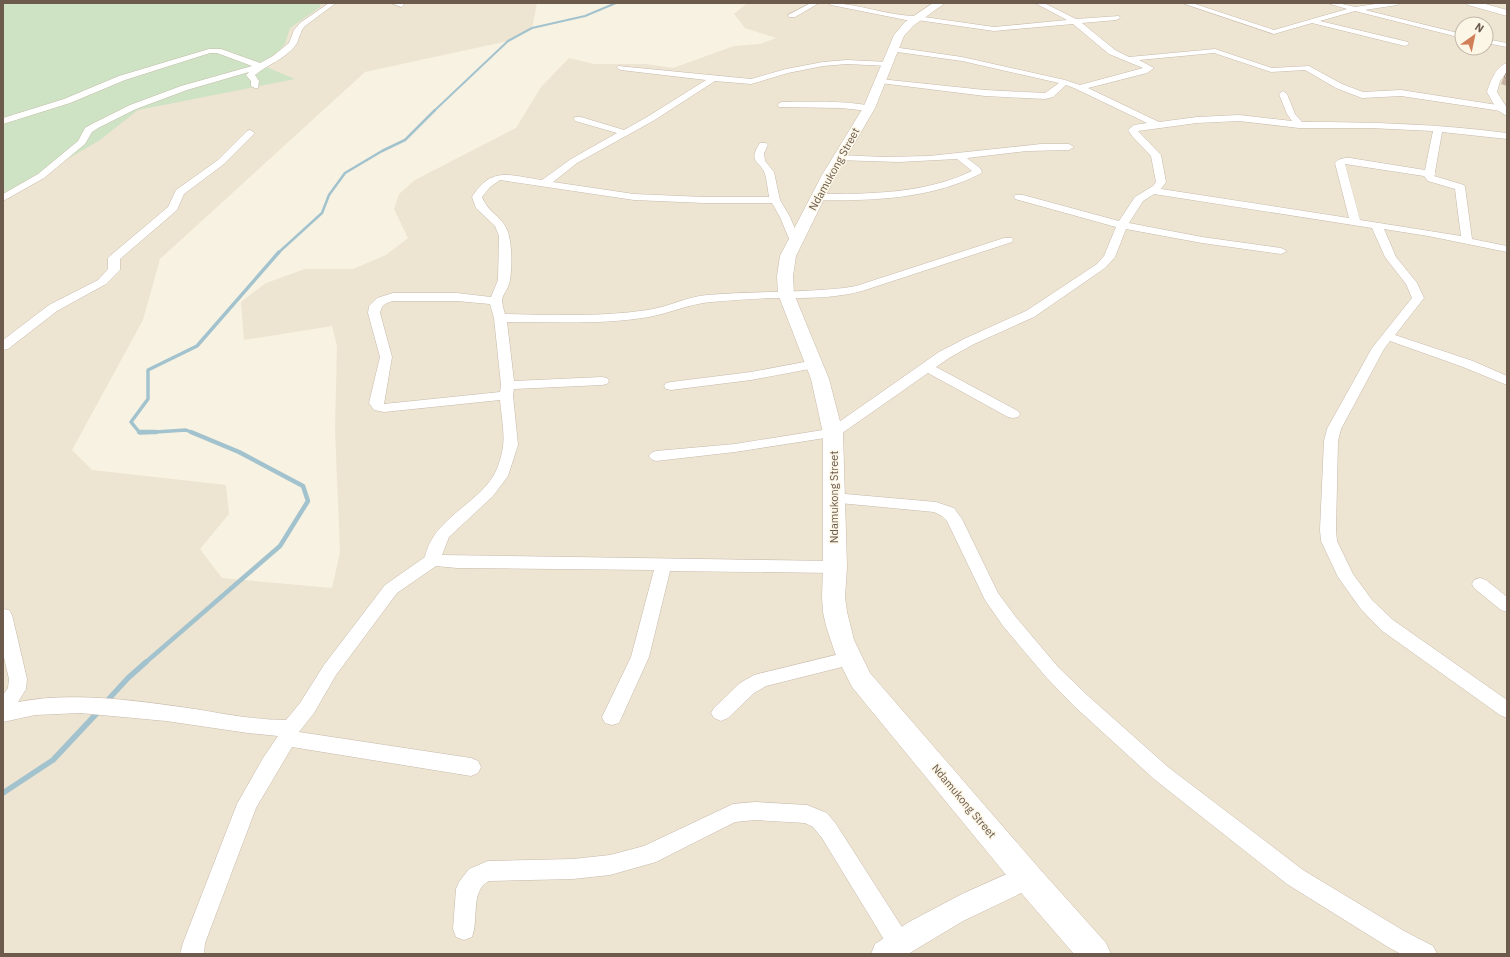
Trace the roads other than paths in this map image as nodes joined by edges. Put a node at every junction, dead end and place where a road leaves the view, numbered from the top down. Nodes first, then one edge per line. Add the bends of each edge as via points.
1 (333, 3) edge
2 (816, 3) edge
3 (830, 3) edge
4 (940, 3) edge
5 (1038, 3) edge
6 (1185, 3) edge
7 (1330, 3) edge
8 (1397, 3) edge
9 (1471, 3) edge
10 (1355, 9) junction
11 (1507, 12) edge
12 (792, 15) dead end
13 (917, 18) junction
14 (1116, 18) dead end
15 (1311, 21) junction
16 (1073, 22) junction
17 (1454, 34) edge
18 (1494, 43) edge
19 (1405, 44) dead end
20 (1507, 45) edge
21 (1128, 59) junction
22 (887, 65) junction
23 (260, 66) junction
24 (1507, 66) edge
25 (622, 68) dead end
26 (714, 78) junction
27 (1064, 82) junction
28 (255, 86) dead end
29 (1080, 87) junction
30 (1282, 94) dead end
31 (782, 104) dead end
32 (1503, 107) edge
33 (869, 108) junction
34 (578, 119) dead end
35 (3, 121) edge
36 (1156, 124) junction
37 (1299, 125) junction
38 (1438, 129) junction
39 (250, 133) dead end
40 (626, 133) junction
41 (1507, 136) edge
42 (763, 145) dead end
43 (1069, 146) dead end
44 (959, 156) junction
45 (839, 158) junction
46 (1431, 174) junction
47 (545, 183) junction
48 (1152, 191) junction
49 (817, 197) junction
50 (1019, 197) dead end
51 (3, 198) edge
52 (775, 200) junction
53 (1356, 223) junction
54 (1122, 225) junction
55 (1377, 226) junction
56 (1008, 240) dead end
57 (795, 241) junction
58 (1466, 241) junction
59 (1507, 249) edge
60 (1281, 251) dead end
61 (786, 294) junction
62 (495, 301) junction
63 (500, 318) junction
64 (1387, 336) junction
65 (3, 346) edge
66 (815, 364) junction
67 (927, 368) junction
68 (602, 381) dead end
69 (1507, 381) edge
70 (671, 386) dead end
71 (507, 390) junction
72 (1012, 414) dead end
73 (833, 433) junction
74 (656, 456) dead end
75 (834, 498) junction
76 (433, 560) junction
77 (663, 566) junction
78 (835, 567) junction
79 (1480, 584) dead end
80 (1507, 606) edge
81 (3, 615) edge
82 (848, 659) junction
83 (3, 710) edge
84 (1507, 710) edge
85 (3, 714) edge
86 (721, 714) dead end
87 (612, 717) dead end
88 (289, 733) junction
89 (471, 767) dead end
90 (1027, 877) junction
91 (464, 929) dead end
92 (892, 949) edge
93 (192, 954) edge
94 (1095, 954) edge
95 (1425, 954) edge

1 - 23 street via 297,30 294,43 287,50
2 - 12 street
3 - 13 street
4 - 13 main road, Ndamukong Street
5 - 16 street
6 - 15 street via 1274,32
7 - 10 street
8 - 10 street
9 - 11 main road
10 - 15 street
10 - 17 street
13 - 16 street via 994,29
13 - 22 main road, Ndamukong Street via 904,29
14 - 16 street
15 - 19 street
16 - 21 street via 1112,52
18 - 20 street
21 - 29 street via 1150,68
21 - 32 street via 1215,51 1271,70 1306,68 1362,96 1402,93
22 - 26 street via 847,62 822,64 798,68 751,82
22 - 27 street via 962,59
22 - 27 street via 985,93 1045,96 1050,95
22 - 33 main road, Ndamukong Street
23 - 28 street via 262,67 250,75 255,81
23 - 35 street via 218,51 209,52 122,78 67,101
23 - 51 street via 184,88 133,107 95,126 88,130 82,142 41,176
24 - 32 street via 1492,87 1492,92
25 - 26 street
26 - 40 street
27 - 29 street
29 - 36 street
30 - 37 street
31 - 33 street
33 - 45 main road, Ndamukong Street
34 - 40 street
36 - 37 street via 1239,118
36 - 48 street via 1137,127 1134,130 1156,154 1161,182
37 - 38 street via 1349,124
38 - 41 street
38 - 46 street
39 - 65 street via 221,162 180,192 172,208 114,258 114,270 102,282 48,311
40 - 47 street via 574,161
42 - 52 street via 759,157 769,172
43 - 44 street via 1021,147
44 - 45 street via 892,160
44 - 49 street via 977,172 946,184 907,192
45 - 49 main road, Ndamukong Street
46 - 53 street via 1350,161 1340,163
46 - 58 street via 1431,179 1460,187
47 - 52 street via 634,197
47 - 62 street via 499,177 482,188 477,196 480,208 500,224 504,236 504,280
48 - 53 street
48 - 54 street via 1140,199
49 - 57 main road, Ndamukong Street
50 - 54 street
52 - 57 street
53 - 55 street
54 - 60 street
54 - 67 street via 1109,257 1101,266 1030,314 970,340
55 - 58 street
55 - 64 street via 1387,252 1416,289 1418,298
56 - 61 street via 858,289 828,294
57 - 61 main road, Ndamukong Street via 788,256
58 - 59 street
61 - 63 street via 691,301 643,314
61 - 66 main road, Ndamukong Street
62 - 63 street
62 - 71 street via 457,297 388,297 377,301 374,307 374,320 386,357 376,403 384,408
63 - 71 street
64 - 69 street via 1458,360
64 - 84 street via 1334,429 1331,441 1329,541 1346,577 1366,604 1387,625
66 - 70 street via 751,376
66 - 73 main road, Ndamukong Street
67 - 72 street
67 - 73 street
68 - 71 street
71 - 76 street via 511,445 501,476 488,492 443,534
73 - 74 street via 735,448
73 - 75 main road, Ndamukong Street
75 - 78 main road, Ndamukong Street
75 - 95 street via 936,507 948,512 954,519 991,596 1052,672 1080,700 1161,773 1295,877
76 - 77 street via 465,563
76 - 88 street via 391,589 330,670
77 - 78 street
77 - 87 street via 640,657
78 - 82 main road, Ndamukong Street via 832,585 835,619
79 - 80 street
81 - 83 street via 18,679 17,690
82 - 86 street via 761,680 747,688
82 - 90 main road, Ndamukong Street via 860,680
85 - 88 street via 59,703 93,705 179,714
88 - 89 street
88 - 93 street via 247,804
90 - 92 street via 920,929
90 - 94 main road, Ndamukong Street
91 - 92 street via 467,888 477,876 488,871 573,869 610,865 648,855 734,813 755,811 807,814 820,820 829,832

